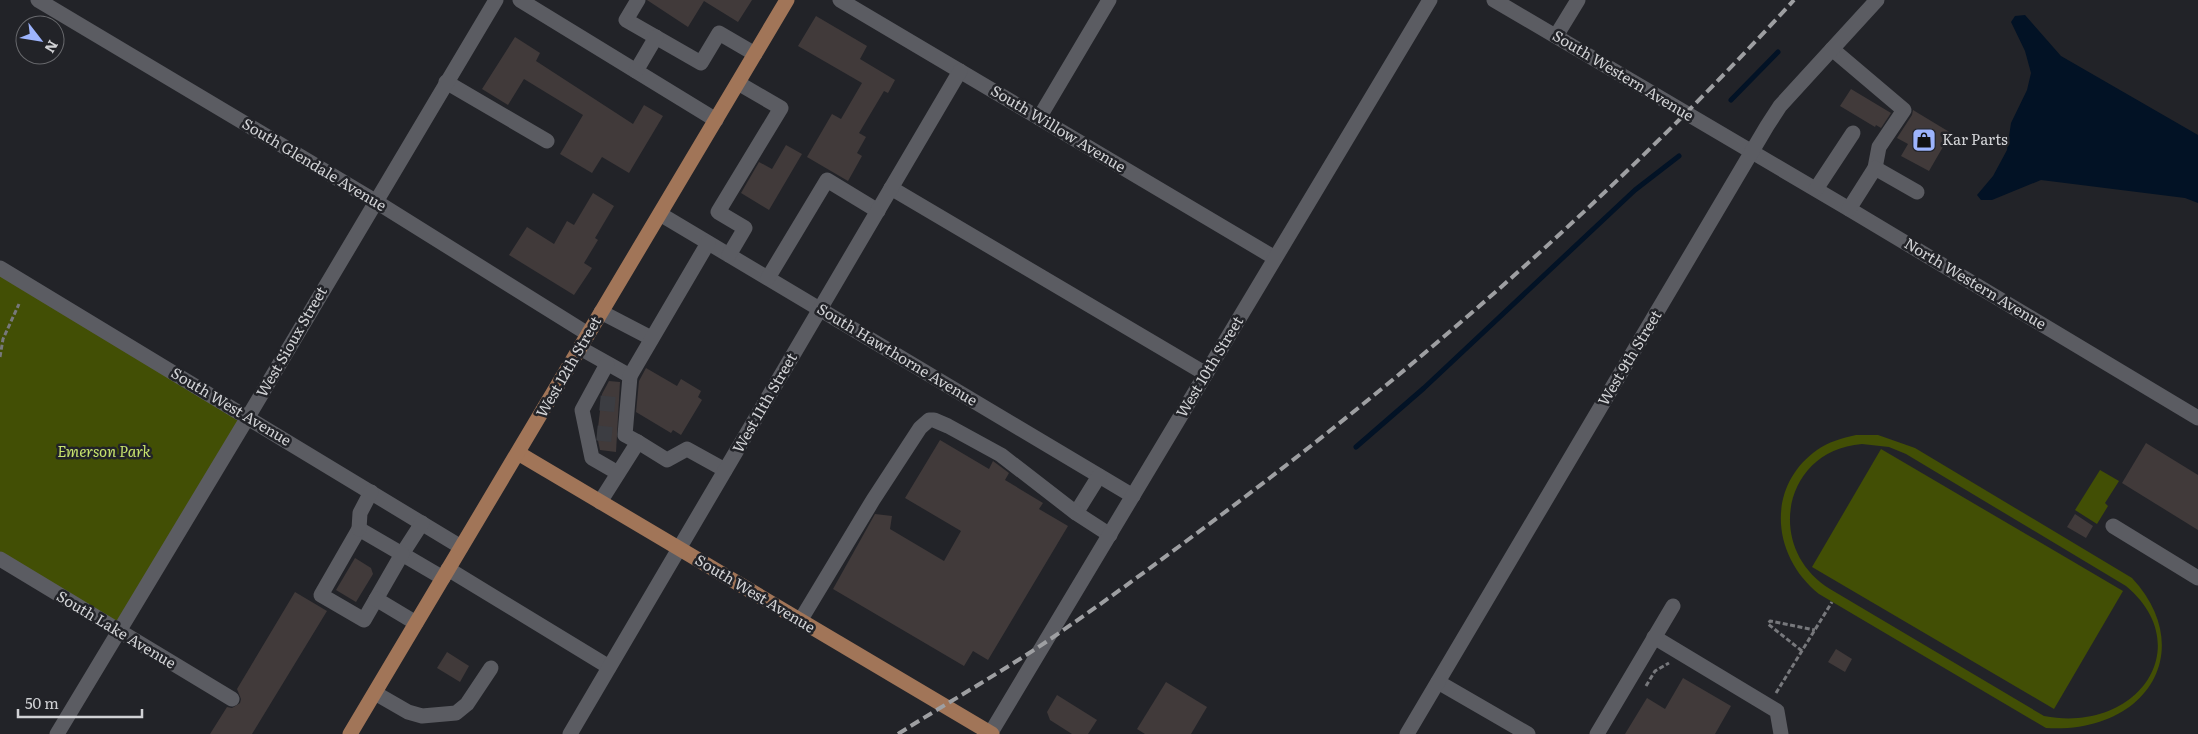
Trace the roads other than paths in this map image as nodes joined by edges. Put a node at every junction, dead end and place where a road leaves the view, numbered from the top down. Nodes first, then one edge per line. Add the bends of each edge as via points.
1 (38, 0) edge
2 (496, 0) edge
3 (520, 0) edge
4 (638, 0) edge
5 (787, 0) edge
6 (840, 0) edge
7 (1109, 0) edge
8 (1430, 0) edge
9 (1494, 0) edge
10 (1578, 0) edge
11 (1877, 0) edge
12 (1556, 36) junction
13 (656, 37) junction
14 (1832, 49) junction
15 (755, 54) junction
16 (636, 71) junction
17 (960, 71) junction
18 (446, 82) junction
19 (738, 83) junction
20 (1039, 118) junction
21 (716, 120) junction
22 (1853, 133) dead end
23 (547, 141) dead end
24 (1752, 152) junction
25 (1875, 168) junction
26 (891, 188) junction
27 (1816, 189) junction
28 (1916, 192) dead end
29 (375, 201) junction
30 (1849, 209) junction
31 (878, 210) junction
32 (660, 214) junction
33 (708, 243) junction
34 (729, 255) junction
35 (1275, 258) junction
36 (0, 268) edge
37 (768, 278) junction
38 (820, 309) junction
39 (602, 312) junction
40 (588, 334) junction
41 (651, 338) junction
42 (580, 348) junction
43 (607, 364) junction
44 (1206, 374) junction
45 (630, 376) junction
46 (248, 417) junction
47 (2198, 418) edge
48 (627, 438) junction
49 (518, 453) junction
50 (725, 470) junction
51 (618, 473) junction
52 (1099, 476) junction
53 (371, 492) junction
54 (1133, 496) junction
55 (600, 502) junction
56 (1076, 513) junction
57 (422, 523) junction
58 (2114, 526) dead end
59 (359, 529) junction
60 (1110, 535) junction
61 (461, 547) junction
62 (679, 549) junction
63 (402, 554) junction
64 (0, 559) edge
65 (445, 574) junction
66 (2198, 578) edge
67 (376, 599) junction
68 (1672, 606) dead end
69 (800, 621) junction
70 (416, 623) junction
71 (119, 632) junction
72 (1654, 637) junction
73 (609, 667) junction
74 (491, 668) dead end
75 (1438, 682) junction
76 (375, 692) junction
77 (232, 699) dead end
78 (57, 734) edge
79 (350, 734) edge
80 (570, 734) edge
81 (991, 734) edge
82 (1408, 734) edge
83 (1528, 734) edge
84 (1597, 734) edge
85 (1781, 734) edge

1 - 29 street, South Glendale Avenue
2 - 18 street, West Sioux Street
3 - 16 street
4 - 13 street via 626,20
5 - 15 main road, West 12th Street
6 - 17 street, South Willow Avenue
7 - 20 street
8 - 35 street, West 10th Street
9 - 12 street, South Western Avenue
10 - 12 street
11 - 14 street, West 9th Street
12 - 24 street, South Western Avenue
13 - 15 street via 701,63 719,33
13 - 16 street
14 - 24 street, West 9th Street via 1780,106
14 - 25 street via 1904,110 1880,147
15 - 19 main road, West 12th Street
16 - 21 street
17 - 20 street, South Willow Avenue
17 - 26 street, West 11th Street
18 - 23 street
18 - 29 street, West Sioux Street
19 - 21 main road, West 12th Street
19 - 34 street via 781,108 718,212 745,228
20 - 35 street, South Willow Avenue
21 - 32 main road, West 12th Street
22 - 27 street
24 - 27 street, North Western Avenue
24 - 75 street, West 9th Street
25 - 28 street
25 - 30 street
26 - 31 street, West 11th Street
26 - 44 street
27 - 30 street, North Western Avenue
29 - 40 street, South Glendale Avenue
29 - 46 street, West Sioux Street
30 - 47 street, North Western Avenue
31 - 37 street via 827,180
31 - 38 street, West 11th Street
32 - 33 street, South Hawthorne Avenue
32 - 39 main road, West 12th Street
33 - 34 street, South Hawthorne Avenue
33 - 41 street
34 - 37 street, South Hawthorne Avenue
35 - 44 street, West 10th Street
36 - 46 street, South West Avenue
37 - 38 street, South Hawthorne Avenue
38 - 50 street, West 11th Street
38 - 52 street, South Hawthorne Avenue
39 - 40 main road, West 12th Street
39 - 41 street
40 - 42 main road, West 12th Street
41 - 45 street
42 - 43 street
42 - 49 main road, West 12th Street
43 - 45 street
43 - 51 street via 594,402 582,410 592,432 592,458
44 - 54 street, West 10th Street
45 - 48 street via 624,405
46 - 53 street, South West Avenue
46 - 71 street, West Sioux Street
48 - 50 street via 666,460 687,449
48 - 51 street
49 - 55 main road, South West Avenue
49 - 61 main road, West 12th Street
50 - 62 street, West 11th Street
51 - 55 street
52 - 54 street, South Hawthorne Avenue
52 - 56 street
53 - 57 street, South West Avenue
53 - 59 street via 360,513
54 - 60 street, West 10th Street
55 - 62 main road, South West Avenue
56 - 60 street
56 - 69 street via 1001,455 948,426 929,420 920,428 873,500
57 - 61 street, South West Avenue
57 - 63 street
58 - 66 street
59 - 63 street
59 - 67 street via 321,595 364,620
60 - 81 street, West 10th Street
61 - 65 main road, West 12th Street
62 - 69 main road, South West Avenue
62 - 73 street, West 11th Street
63 - 65 street
63 - 67 street
64 - 71 street, South Lake Avenue
65 - 70 main road, West 12th Street
65 - 73 street
67 - 70 street
68 - 72 street
69 - 81 main road, South West Avenue
70 - 76 main road, West 12th Street
71 - 77 street, South Lake Avenue
71 - 78 street, West Sioux Street
72 - 84 street
72 - 85 street via 1776,711
73 - 80 street, West 11th Street
74 - 76 street via 467,704 449,714 422,716 408,712
75 - 82 street, West 9th Street
75 - 83 street
76 - 79 main road, West 12th Street

